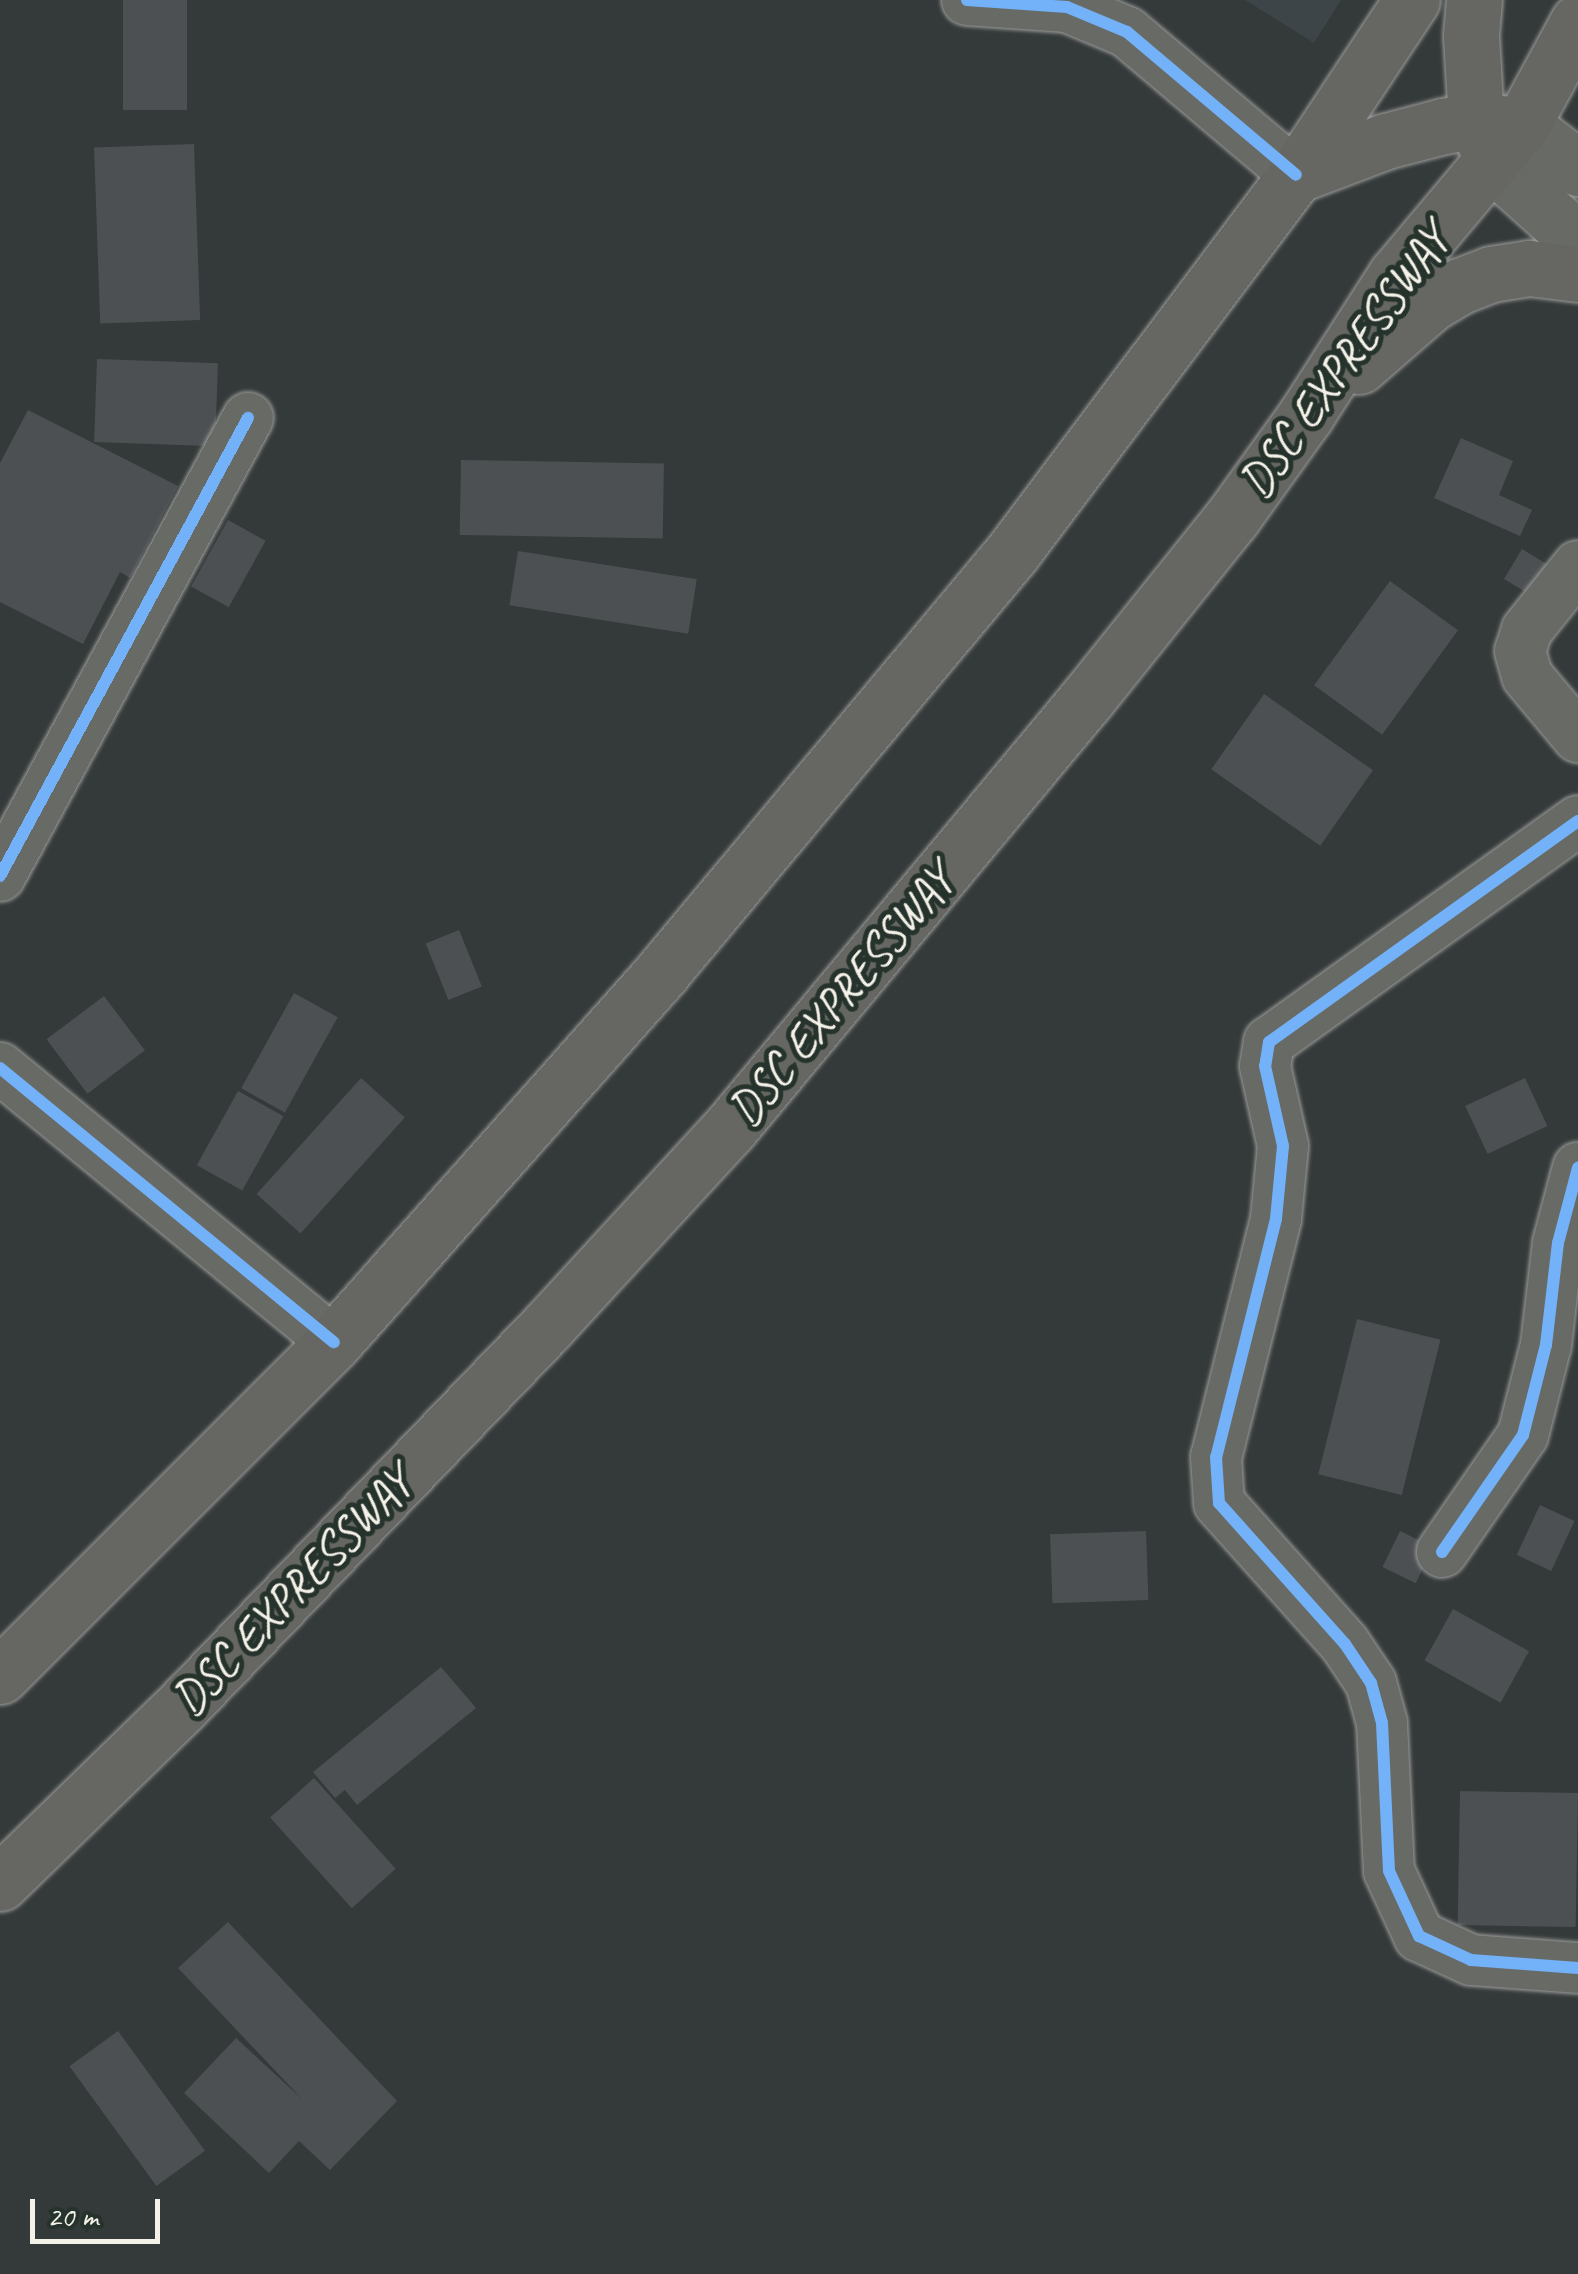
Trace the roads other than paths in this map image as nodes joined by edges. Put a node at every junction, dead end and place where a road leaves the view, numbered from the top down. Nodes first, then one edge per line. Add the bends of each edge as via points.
1 (967, 0) edge
2 (1412, 0) edge
3 (1474, 0) edge
4 (1578, 22) edge
5 (1496, 136) junction
6 (1578, 168) edge
7 (1296, 174) junction
8 (1578, 240) edge
9 (1578, 274) edge
10 (1306, 415) junction
11 (248, 418) dead end
12 (1578, 566) edge
13 (1578, 736) edge
14 (1578, 821) edge
15 (0, 876) edge
16 (0, 1068) edge
17 (1578, 1168) edge
18 (334, 1342) junction
19 (1442, 1552) dead end
20 (0, 1676) edge
21 (0, 1883) edge
22 (1578, 1968) edge

1 - 7 street via 1067,6 1127,32
2 - 7 main road
3 - 5 main road via 1471,36
4 - 5 main road, DSC EXPRESSWAY
5 - 6 street
5 - 7 main road via 1386,141
5 - 8 street
5 - 10 main road, DSC EXPRESSWAY
7 - 18 main road via 1012,553 664,970
9 - 10 main road via 1530,268 1460,286 1430,304
10 - 21 main road, DSC EXPRESSWAY via 1086,700 730,1128 183,1705
11 - 15 street
12 - 13 street via 1526,630 1520,651 1526,676
14 - 22 street via 1269,1042 1266,1066 1284,1146 1276,1219 1216,1457 1220,1503 1371,1684 1382,1723 1389,1872 1419,1936 1471,1960
16 - 18 street
17 - 19 street via 1523,1435
18 - 20 main road

